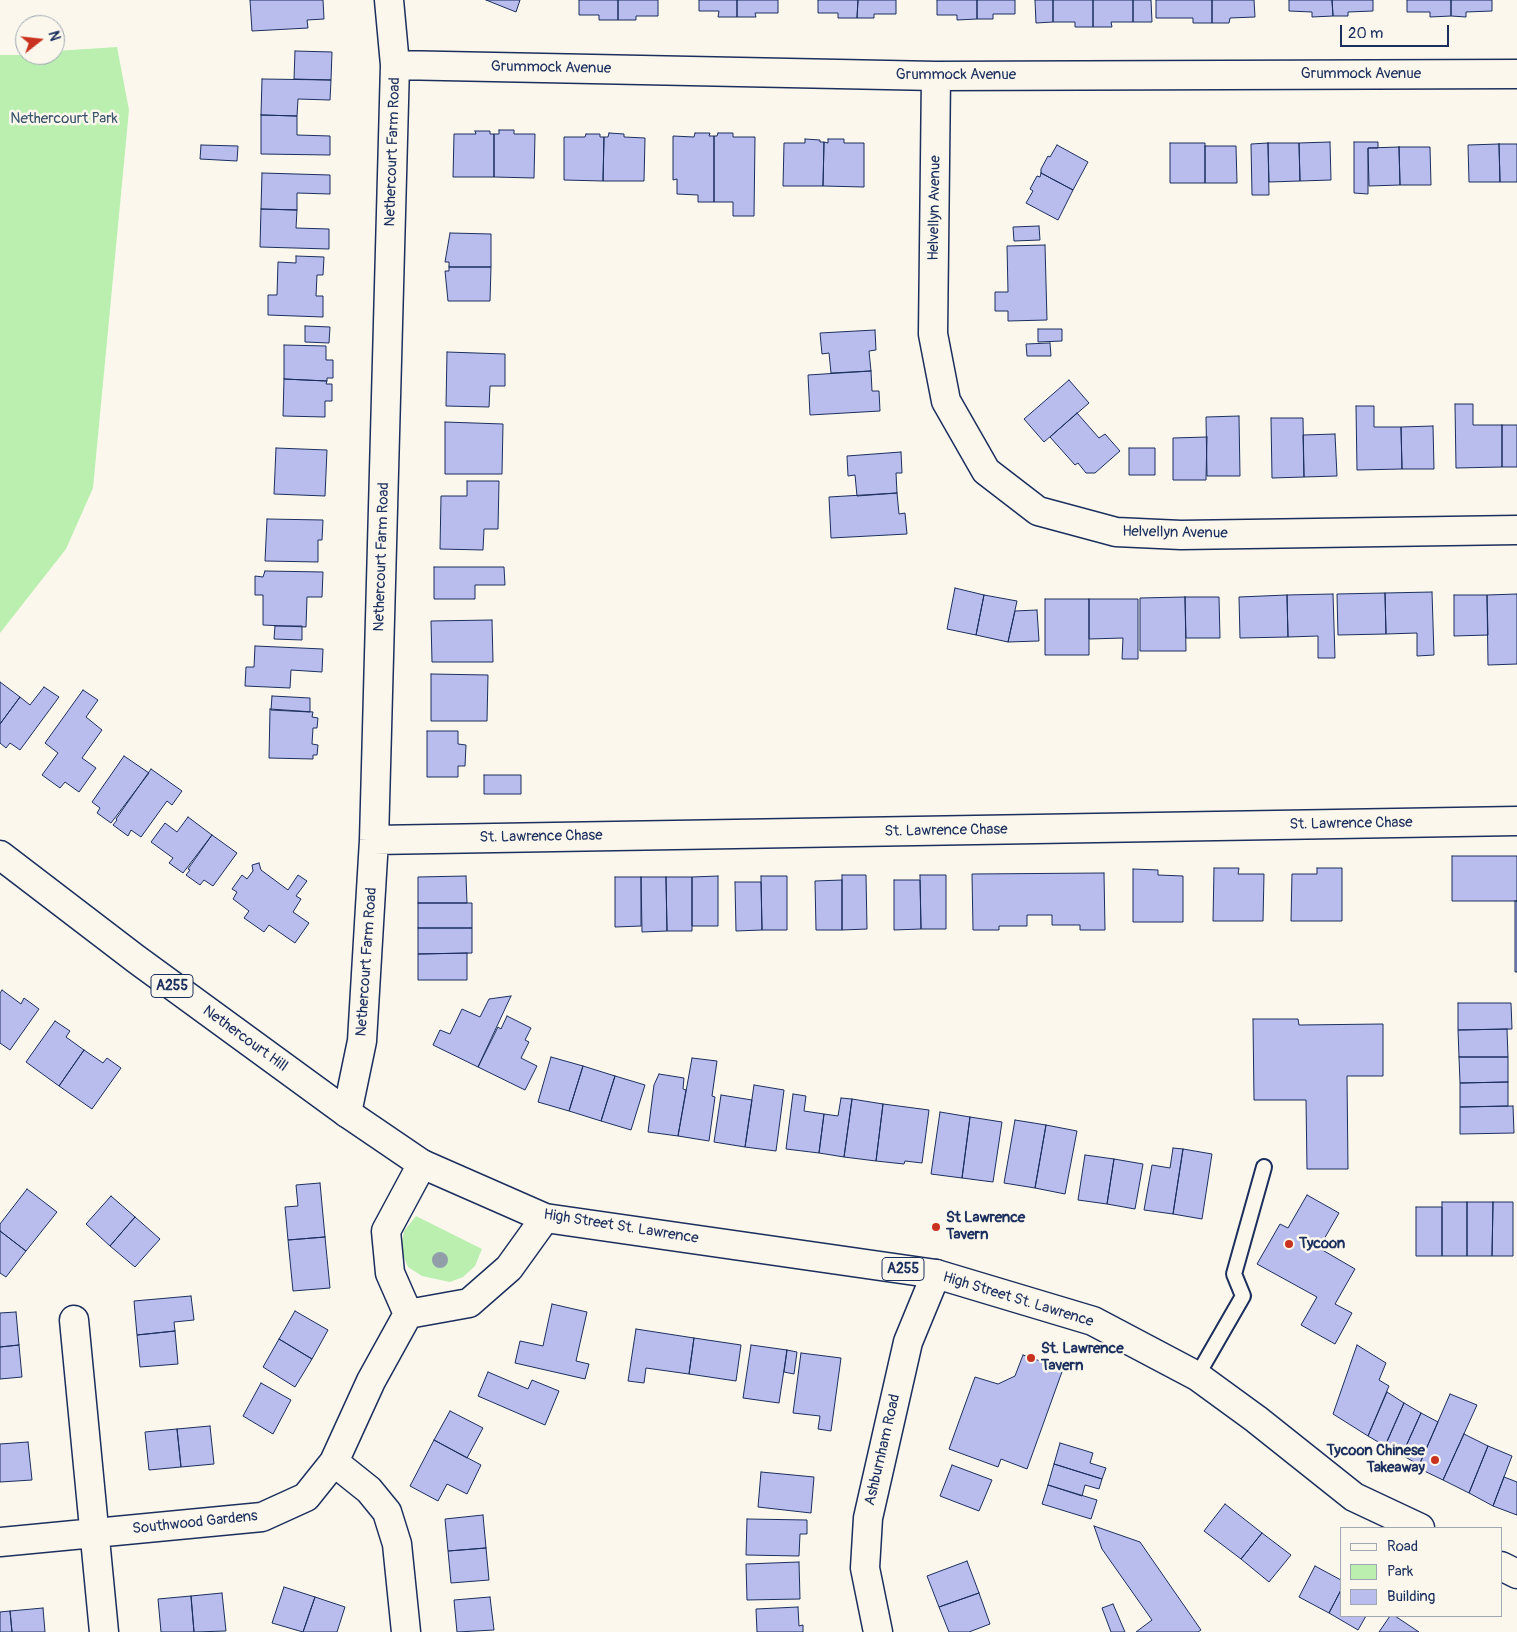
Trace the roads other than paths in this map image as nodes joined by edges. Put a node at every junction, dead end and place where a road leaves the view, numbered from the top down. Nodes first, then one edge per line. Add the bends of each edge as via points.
1 (389, 0) edge
2 (395, 65) junction
3 (1517, 74) edge
4 (936, 76) junction
5 (1517, 530) edge
6 (1517, 821) edge
7 (374, 840) junction
8 (0, 855) edge
9 (346, 1113) junction
10 (422, 1164) junction
11 (1264, 1167) dead end
12 (545, 1218) junction
13 (936, 1274) junction
14 (408, 1314) junction
15 (74, 1320) dead end
16 (1197, 1376) junction
17 (334, 1462) junction
18 (1418, 1527) edge
19 (94, 1533) junction
20 (0, 1542) edge
21 (1502, 1566) edge
22 (1517, 1574) edge
23 (104, 1632) edge
24 (406, 1632) edge
25 (878, 1632) edge

1 - 2 street, Nethercourt Farm Road
2 - 4 street, Grummock Avenue
2 - 7 street, Nethercourt Farm Road
3 - 4 street, Grummock Avenue
4 - 5 street, Helvellyn Avenue via 934,334 946,401 986,471 1038,511 1116,532 1181,535
6 - 7 street, St. Lawrence Chase
7 - 9 street, Nethercourt Farm Road via 362,1041
8 - 9 street, Nethercourt Hill / A255 via 136,960
9 - 10 street, High Street St. Lawrence / A255
10 - 12 street, High Street St. Lawrence / A255
10 - 14 street via 386,1230 390,1273
11 - 16 lane via 1234,1274 1243,1296
12 - 13 street, High Street St. Lawrence / A255
12 - 14 street via 509,1268 469,1303
13 - 16 street, High Street St. Lawrence / A255 via 1093,1322
13 - 25 street, Ashburnham Road via 908,1342 868,1518 865,1568
14 - 17 street, Southwood Gardens via 371,1381
15 - 19 street
16 - 18 street, High Street St. Lawrence / A255 via 1354,1497
17 - 19 street, Southwood Gardens via 306,1497 262,1517
17 - 24 street via 369,1490 387,1512 397,1544
19 - 20 street, Southwood Gardens
19 - 23 street
21 - 22 street

